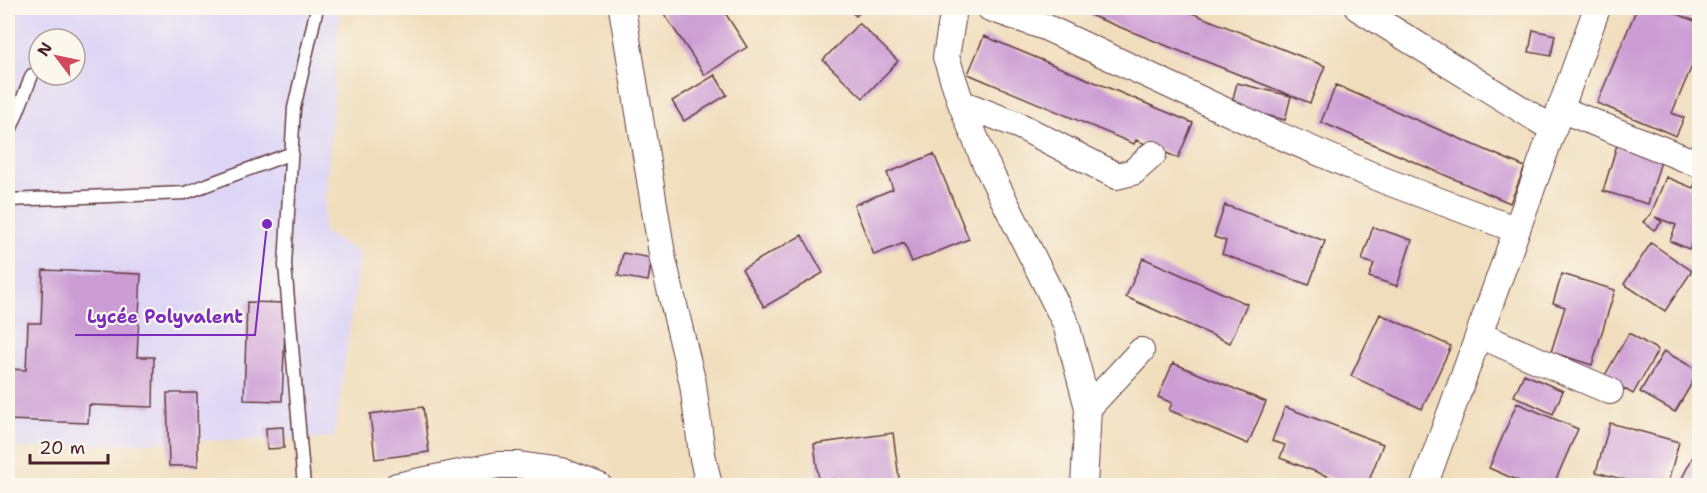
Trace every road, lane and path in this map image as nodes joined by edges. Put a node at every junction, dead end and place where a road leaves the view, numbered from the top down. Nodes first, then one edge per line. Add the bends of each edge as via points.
1 (317, 8) edge
2 (622, 8) edge
3 (954, 8) edge
4 (990, 8) edge
5 (1358, 8) edge
6 (1597, 8) edge
7 (27, 87) edge
8 (961, 103) junction
9 (1557, 119) junction
10 (8, 136) edge
11 (292, 153) junction
12 (1153, 154) dead end
13 (1700, 155) edge
14 (8, 200) edge
15 (1517, 230) junction
16 (1479, 335) junction
17 (1141, 351) dead end
18 (1611, 391) dead end
19 (1088, 408) junction
20 (304, 486) edge
21 (397, 486) edge
22 (599, 486) edge
23 (709, 486) edge
24 (1084, 486) edge
25 (1424, 486) edge

1 - 11 lane via 294,108
2 - 23 street via 663,260 693,384
3 - 8 street via 946,57
4 - 15 street via 1045,27 1383,180
5 - 9 street
6 - 9 street
7 - 10 lane
8 - 12 street via 1020,126 1117,176 1133,172
8 - 19 street via 1066,324
9 - 13 street via 1696,163
9 - 15 street
11 - 14 lane via 185,193
11 - 20 lane via 285,265
15 - 16 street
16 - 18 street
16 - 25 street
17 - 19 street
19 - 24 street
21 - 22 street via 498,465 561,471

